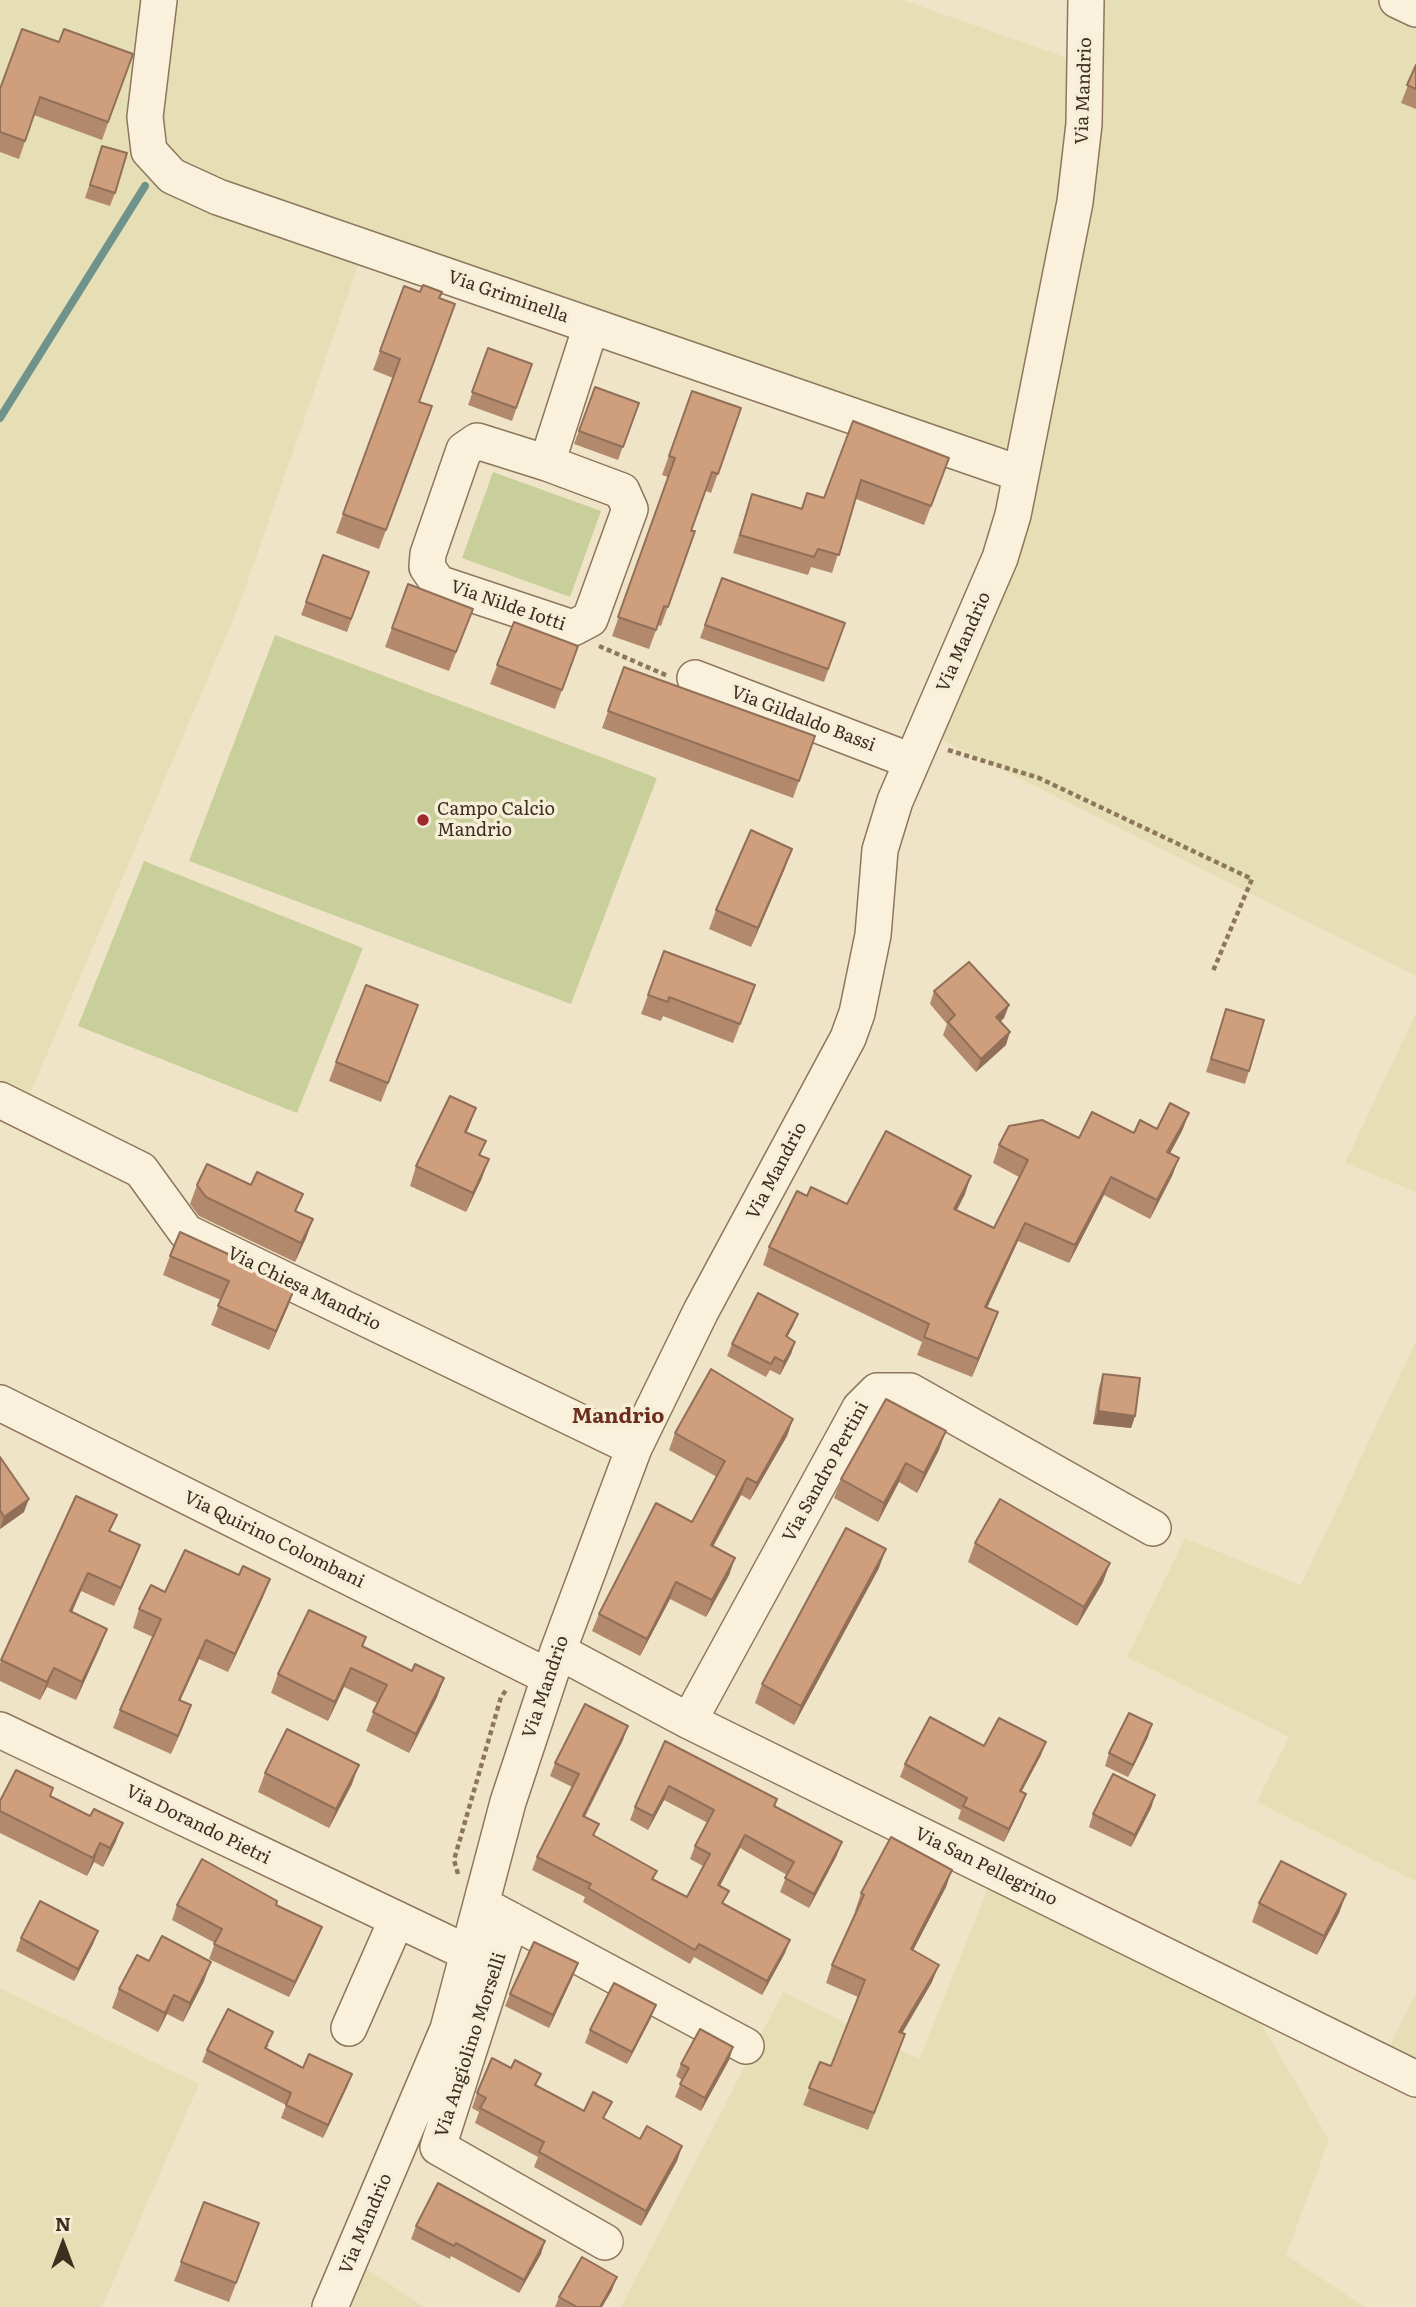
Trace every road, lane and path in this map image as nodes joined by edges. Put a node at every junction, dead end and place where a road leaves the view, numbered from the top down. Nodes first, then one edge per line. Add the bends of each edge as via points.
1 (159, 0) edge
2 (1086, 0) edge
3 (1397, 0) edge
4 (1416, 9) edge
5 (591, 326) junction
6 (547, 463) junction
7 (1021, 474) junction
8 (581, 625) junction
9 (695, 678) joint
10 (916, 751) junction
11 (1213, 971) dead end
12 (0, 1100) edge
13 (0, 1403) edge
14 (634, 1448) junction
15 (1153, 1528) dead end
16 (553, 1664) junction
17 (690, 1721) junction
18 (0, 1730) edge
19 (496, 1912) junction
20 (397, 1919) junction
21 (468, 1953) junction
22 (349, 2028) dead end
23 (746, 2046) dead end
24 (1416, 2079) edge
25 (605, 2242) dead end
26 (330, 2307) edge

1 - 5 street, Via Griminella via 145,117 149,151 172,176 218,197
2 - 7 street, Via Mandrio via 1084,124 1075,202
3 - 4 street
5 - 6 street
5 - 7 street, Via Griminella
6 - 8 street, Via Nilde Iotti via 622,491 630,509 590,619
6 - 8 street, Via Nilde Iotti via 477,440 464,450 427,567 438,583 566,628
7 - 10 street, Via Mandrio via 1000,558
8 - 9 path via 595,645 681,682
9 - 10 street, Via Gildaldo Bassi
10 - 11 path via 1039,779 1252,879
10 - 14 street, Via Mandrio via 880,850 869,963 848,1038 701,1311
12 - 14 street, Via Chiesa Mandrio via 141,1170 186,1232
13 - 16 street, Via Quirino Colombani
14 - 16 street, Via Mandrio
15 - 17 street, Via Sandro Pertini via 910,1391 877,1391 860,1408
16 - 17 street, Via San Pellegrino
16 - 19 street, Via Mandrio via 508,1802
17 - 24 street, Via San Pellegrino
18 - 20 street, Via Dorando Pietri
19 - 21 street, Via Mandrio
19 - 23 street
19 - 25 street, Via Angiolino Morselli via 438,2147
20 - 21 street, Via Dorando Pietri
20 - 22 street
21 - 26 street, Via Mandrio via 448,2029

